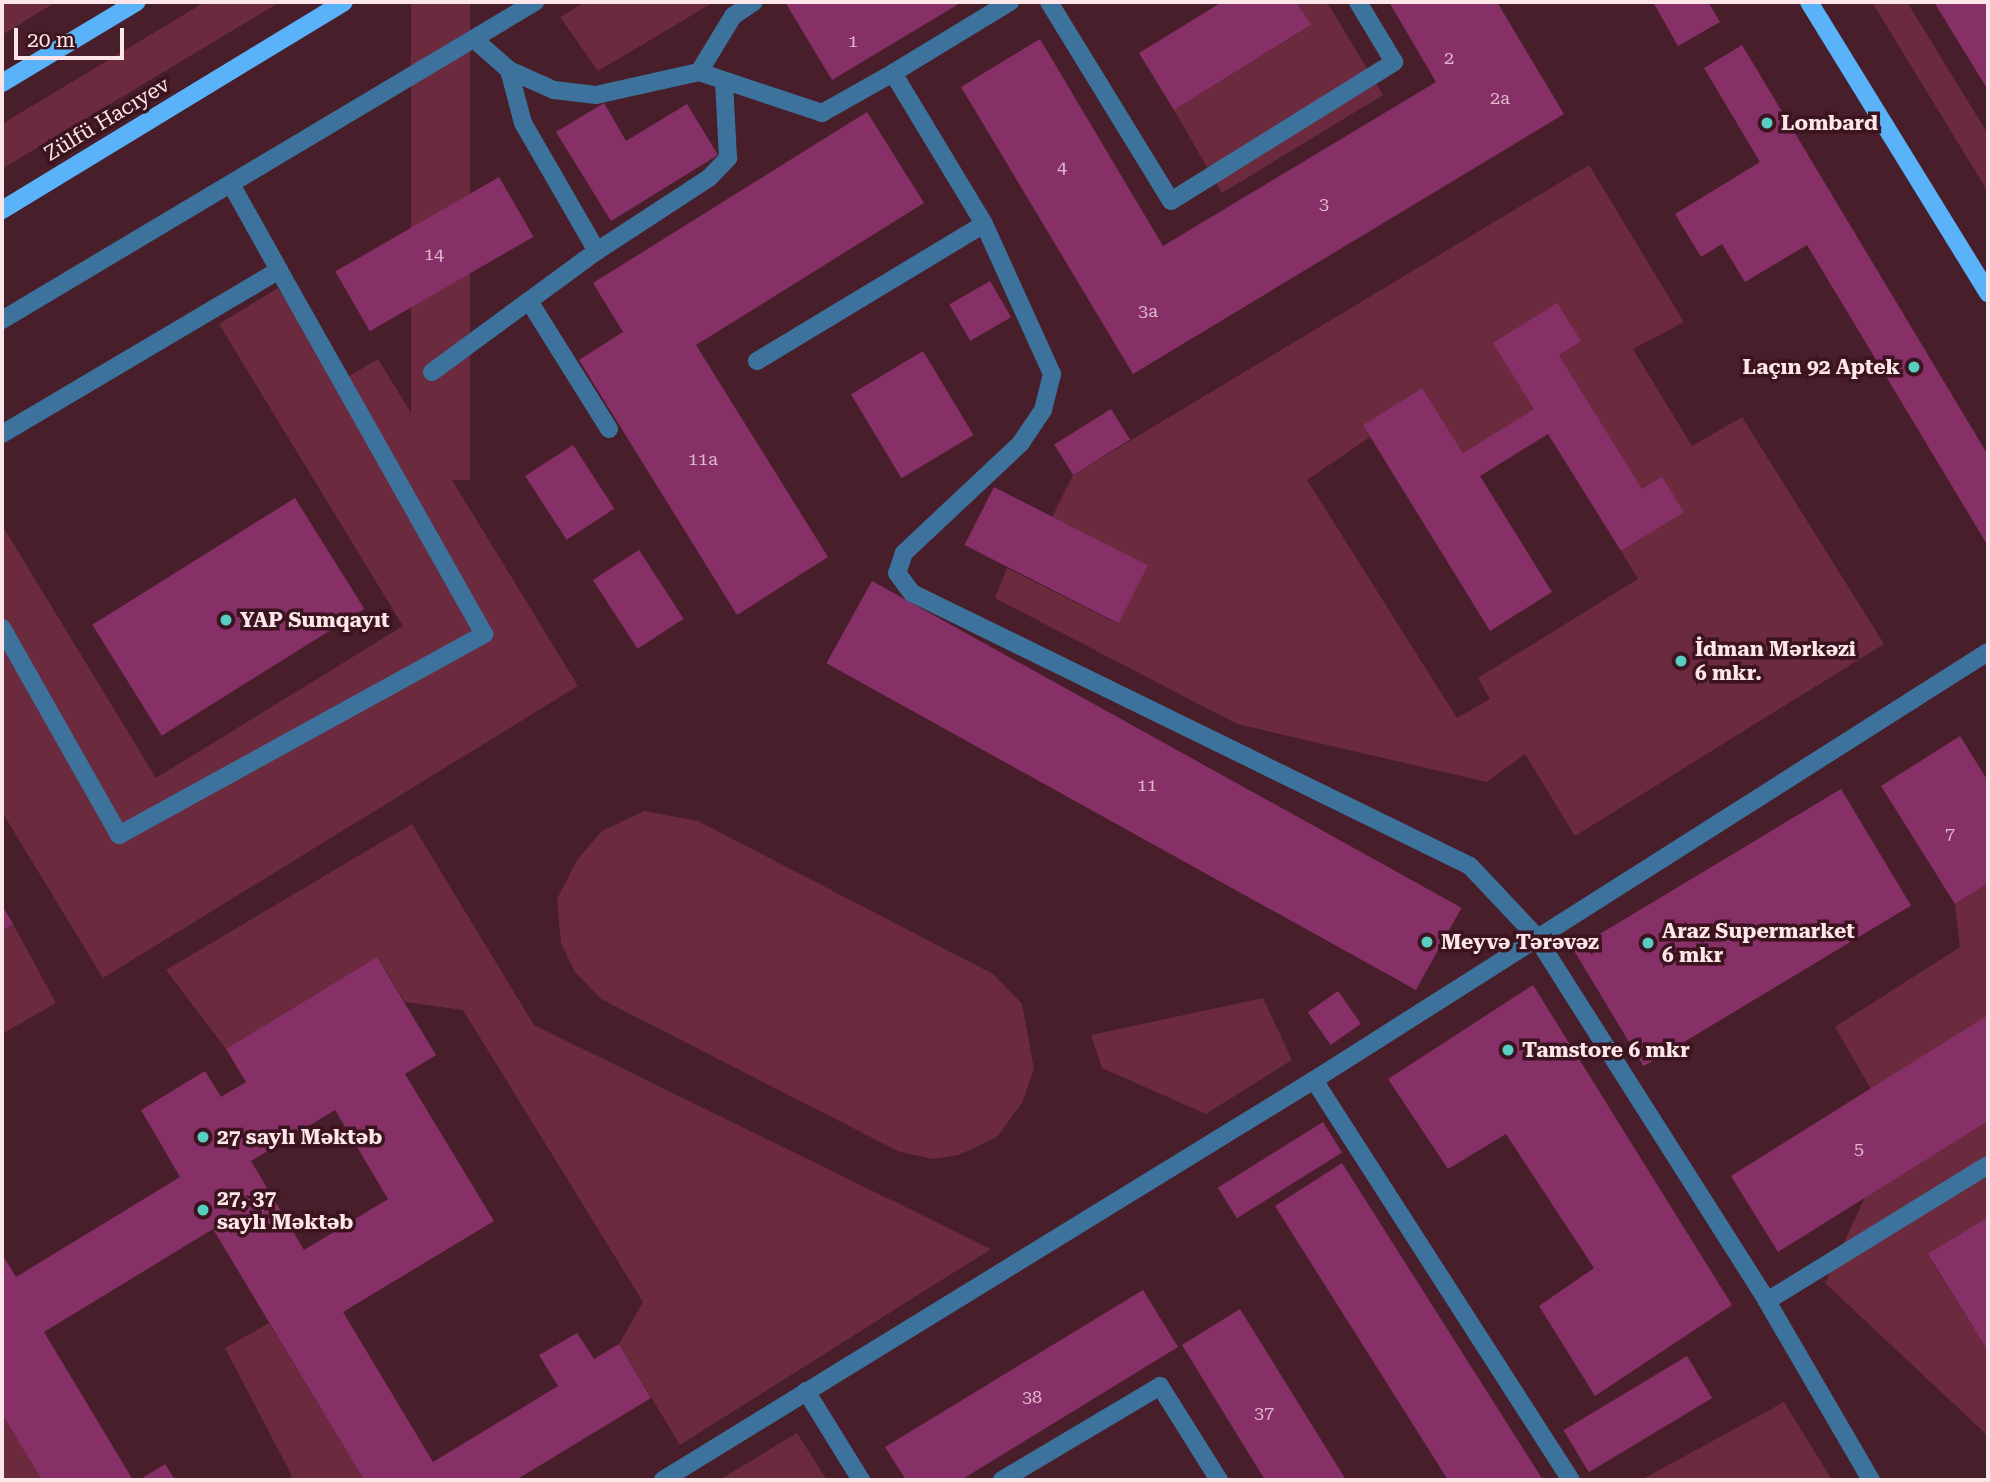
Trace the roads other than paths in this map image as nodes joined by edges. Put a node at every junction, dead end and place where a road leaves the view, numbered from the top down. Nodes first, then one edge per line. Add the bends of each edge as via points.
1 (137, 2) edge
2 (344, 2) edge
3 (535, 2) edge
4 (754, 2) edge
5 (1010, 2) edge
6 (1049, 2) edge
7 (1358, 2) edge
8 (1809, 2) edge
9 (475, 40) junction
10 (509, 70) junction
11 (699, 72) junction
12 (893, 73) junction
13 (724, 81) junction
14 (2, 83) edge
15 (232, 186) junction
16 (2, 210) edge
17 (984, 224) junction
18 (597, 251) junction
19 (279, 270) junction
20 (1988, 293) edge
21 (529, 301) junction
22 (2, 320) edge
23 (757, 361) dead end
24 (432, 372) dead end
25 (609, 429) dead end
26 (2, 435) edge
27 (2, 628) edge
28 (1988, 652) edge
29 (1535, 935) junction
30 (1314, 1080) junction
31 (1988, 1165) edge
32 (1766, 1301) junction
33 (806, 1391) junction
34 (663, 1480) edge
35 (861, 1480) edge
36 (1002, 1480) edge
37 (1219, 1480) edge
38 (1571, 1480) edge
39 (1871, 1480) edge

1 - 14 main road
2 - 16 main road, Zülfü Hacıyev
3 - 9 street
4 - 11 street via 733,16
5 - 12 street
6 - 7 street via 1171,201 1394,62
8 - 20 main road
9 - 10 street
9 - 15 street
10 - 11 street via 554,90 596,95
10 - 18 street via 523,122
11 - 13 street
12 - 13 street via 822,113
12 - 17 street
13 - 18 street via 728,158 709,178
15 - 19 street
15 - 22 street
17 - 23 street
17 - 29 street via 1052,374 1043,410 1021,443 904,553 897,573 912,593 1470,866
18 - 21 street
19 - 26 street
19 - 27 street via 484,634 119,835
21 - 24 street
21 - 25 street
28 - 29 street
29 - 30 street
29 - 32 street
30 - 33 street
30 - 38 street
31 - 32 street
32 - 39 street
33 - 34 street
33 - 35 street
36 - 37 street via 1160,1386

